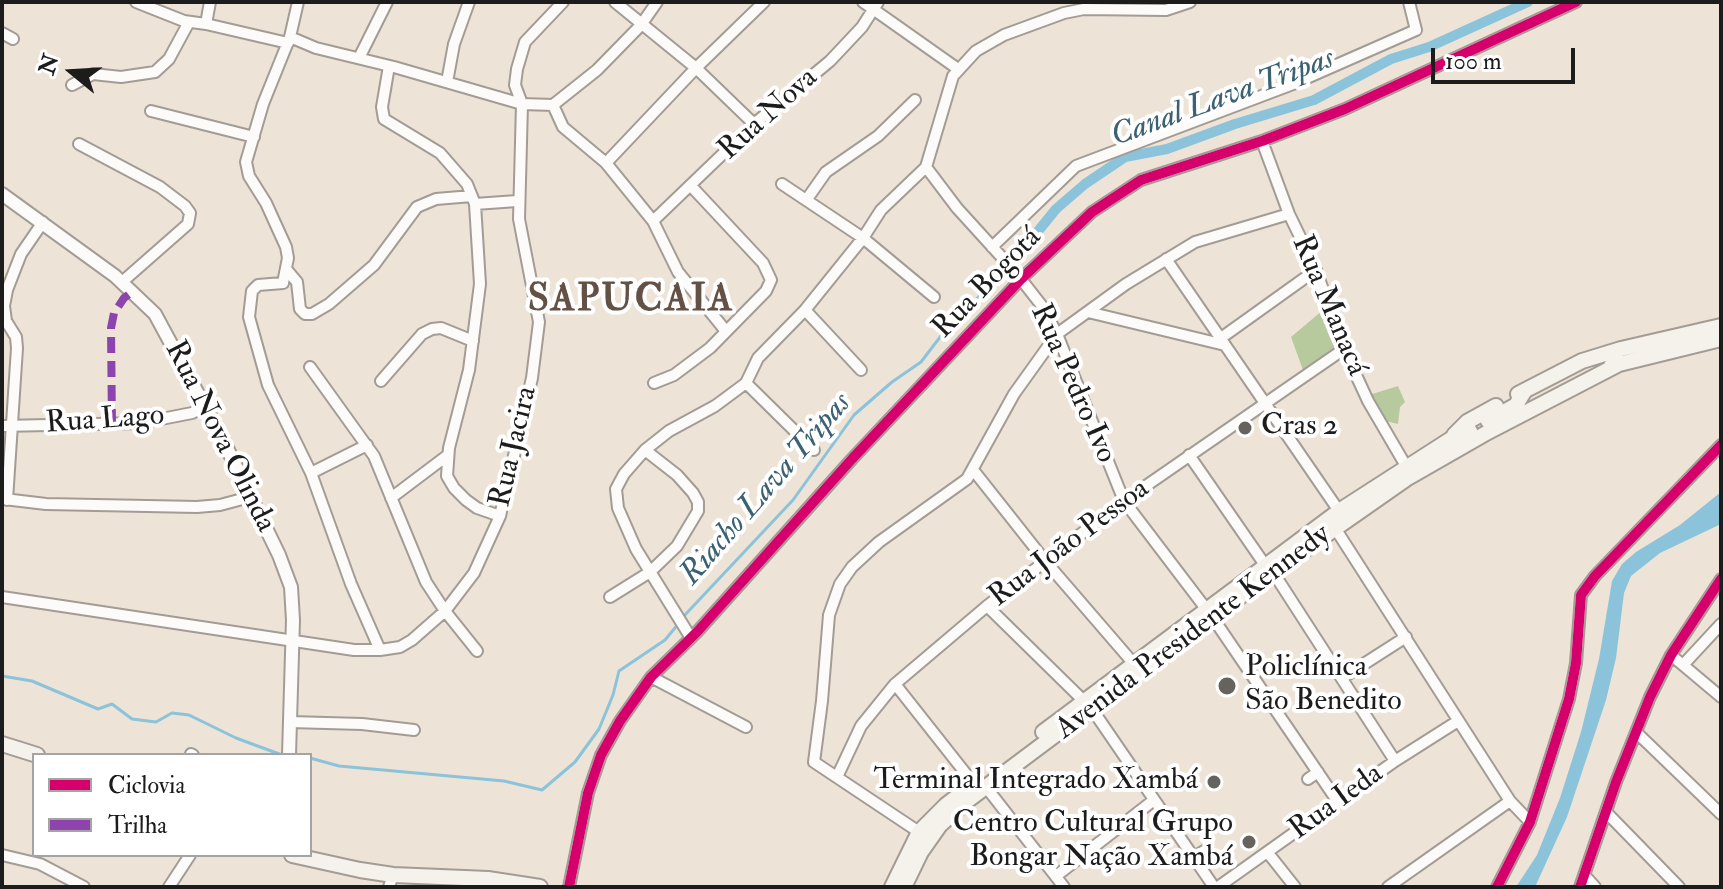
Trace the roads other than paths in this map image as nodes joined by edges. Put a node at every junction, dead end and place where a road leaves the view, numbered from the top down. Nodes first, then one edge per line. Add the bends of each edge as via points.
1 (136, 2) edge
2 (210, 2) edge
3 (298, 2) edge
4 (387, 2) edge
5 (469, 2) edge
6 (563, 2) edge
7 (615, 2) edge
8 (657, 2) edge
9 (764, 2) edge
10 (863, 2) edge
11 (1190, 2) edge
12 (1409, 2) edge
13 (1576, 2) edge
14 (876, 6) edge
15 (189, 22) junction
16 (206, 24) junction
17 (641, 25) junction
18 (2, 33) edge
19 (13, 39) dead end
20 (289, 40) junction
21 (359, 58) junction
22 (389, 66) junction
23 (696, 68) junction
24 (958, 69) junction
25 (447, 82) junction
26 (72, 85) dead end
27 (915, 100) dead end
28 (522, 104) junction
29 (553, 105) junction
30 (151, 111) dead end
31 (754, 124) junction
32 (254, 137) junction
33 (1262, 141) junction
34 (79, 144) dead end
35 (606, 163) junction
36 (926, 167) junction
37 (782, 184) dead end
38 (691, 186) junction
39 (2, 194) edge
40 (807, 199) junction
41 (474, 200) junction
42 (517, 201) junction
43 (1289, 214) junction
44 (653, 221) junction
45 (43, 222) junction
46 (863, 238) junction
47 (992, 247) junction
48 (1166, 259) junction
49 (286, 269) junction
50 (1316, 270) junction
51 (1019, 277) junction
52 (122, 282) junction
53 (934, 297) dead end
54 (805, 310) junction
55 (1088, 312) junction
56 (1721, 326) edge
57 (725, 330) junction
58 (1057, 334) junction
59 (1721, 339) edge
60 (473, 341) junction
61 (1223, 341) junction
62 (1344, 349) junction
63 (310, 367) dead end
64 (861, 370) dead end
65 (381, 381) dead end
66 (654, 383) dead end
67 (746, 383) junction
68 (1265, 405) junction
69 (206, 406) junction
70 (8, 426) edge
71 (367, 445) junction
72 (1721, 445) edge
73 (645, 450) junction
74 (814, 450) dead end
75 (448, 455) junction
76 (1189, 455) junction
77 (1406, 466) junction
78 (974, 471) junction
79 (311, 473) junction
80 (250, 497) junction
81 (391, 498) junction
82 (5, 500) edge
83 (1124, 501) junction
84 (1339, 511) junction
85 (500, 516) junction
86 (1335, 528) junction
87 (1046, 562) junction
88 (1269, 569) junction
89 (650, 572) junction
90 (1721, 579) edge
91 (2, 597) edge
92 (610, 597) dead end
93 (987, 606) junction
94 (445, 611) junction
95 (1209, 614) junction
96 (1721, 624) edge
97 (1406, 637) junction
98 (691, 638) junction
99 (292, 639) junction
100 (380, 650) junction
101 (477, 651) dead end
102 (1671, 655) junction
103 (1134, 664) junction
104 (1683, 665) junction
105 (651, 677) junction
106 (1342, 678) junction
107 (895, 684) junction
108 (1721, 697) edge
109 (1088, 705) junction
110 (1458, 721) junction
111 (290, 722) junction
112 (746, 727) dead end
113 (414, 730) dead end
114 (1636, 732) junction
115 (2, 744) edge
116 (289, 752) edge
117 (32, 753) edge
118 (1395, 761) junction
119 (1318, 772) junction
120 (837, 777) junction
121 (1308, 779) dead end
122 (980, 785) junction
123 (1154, 800) junction
124 (1510, 801) junction
125 (1338, 802) junction
126 (1606, 812) junction
127 (1721, 814) edge
128 (1530, 822) junction
129 (919, 832) junction
130 (1204, 851) dead end
131 (1268, 853) junction
132 (2, 855) edge
133 (189, 857) edge
134 (300, 857) edge
135 (1193, 858) junction
136 (1584, 875) junction
137 (1056, 876) junction
138 (391, 881) edge
139 (479, 883) edge
140 (84, 887) edge
141 (169, 887) edge
142 (540, 887) edge
143 (569, 887) edge
144 (892, 887) edge
145 (904, 887) edge
146 (1064, 887) edge
147 (1216, 887) edge
148 (1295, 887) edge
149 (1388, 887) edge
150 (1497, 887) edge
151 (1580, 887) edge
152 (1595, 887) edge
153 (1679, 887) edge

1 - 15 street
2 - 16 street
3 - 20 street
4 - 21 street
5 - 25 street
6 - 28 street, Rua Jacira via 521,50 515,85
7 - 17 street
8 - 17 street
9 - 23 street
10 - 14 street
11 - 24 street via 1166,10 1064,13 1004,35
12 - 47 street via 1416,30 1293,84 1076,166
13 - 33 street, Rua Bogotá via 1345,109
14 - 24 street
14 - 31 street, Rua Nova via 830,61
15 - 16 street
15 - 26 street via 169,59 155,72 121,77 97,73
16 - 20 street
17 - 23 street
17 - 29 street via 584,83
18 - 19 street
20 - 21 street
20 - 32 street
21 - 22 street
22 - 25 street
22 - 41 street via 384,119 440,153
23 - 31 street
23 - 35 street
24 - 36 street
25 - 28 street
27 - 40 street via 878,136 826,172
28 - 29 street
28 - 42 street, Rua Jacira
29 - 35 street via 563,127
30 - 32 street
31 - 38 street, Rua Nova
32 - 49 street via 247,168 288,252
33 - 43 street, Rua Manacá
33 - 51 street, Rua Bogotá via 1141,180 1092,212
34 - 52 street via 160,187 190,213 188,224
35 - 44 street
36 - 46 street via 881,210
36 - 47 street, Rua Pedro Ivo
37 - 40 street
38 - 44 street, Rua Nova
38 - 57 street via 770,274 766,291
39 - 45 street, Rua Nova Olinda
40 - 46 street
41 - 42 street
41 - 49 street via 436,199 417,207 374,265 312,314 300,309 297,282
41 - 60 street via 480,284
42 - 85 street, Rua Jacira via 539,322 532,378
43 - 48 street via 1195,242
43 - 50 street, Rua Manacá
44 - 57 street via 678,272
45 - 52 street, Rua Nova Olinda
45 - 70 street via 19,259 4,306 17,342
46 - 53 street
46 - 54 street
47 - 51 street, Rua Pedro Ivo
48 - 55 street
48 - 61 street
49 - 79 street via 283,283 258,285 252,291 249,317 268,385
50 - 61 street
50 - 62 street, Rua Manacá
51 - 58 street, Rua Pedro Ivo
51 - 98 street, Rua Bogotá
52 - 69 street, Rua Nova Olinda via 155,314
54 - 64 street
54 - 67 street via 758,358
55 - 58 street
55 - 61 street
56 - 77 main road, Avenida Presidente Kennedy via 1582,361 1467,422 1451,439
57 - 66 street via 687,366
58 - 78 street via 1014,394
58 - 83 street, Rua Pedro Ivo
59 - 86 main road, Avenida Presidente Kennedy via 1619,364 1406,479
60 - 65 street via 432,329
60 - 75 street
61 - 68 street
62 - 68 street, Rua João Pessoa
62 - 77 street, Rua Manacá
63 - 71 street
67 - 73 street
67 - 74 street
68 - 76 street, Rua João Pessoa
68 - 84 street
69 - 70 street, Rua Lago via 141,423
69 - 80 street, Rua Nova Olinda
70 - 82 street
71 - 79 street
71 - 81 street
72 - 128 street via 1581,595 1572,688
73 - 89 street via 618,483 616,497
73 - 89 street via 677,475 698,502 693,523
75 - 81 street
75 - 85 street via 447,476 454,488 477,508
76 - 83 street, Rua João Pessoa
76 - 88 street
77 - 84 main road, Avenida Presidente Kennedy
78 - 87 street
78 - 120 street via 879,542 840,584 829,615 814,762
79 - 100 street
80 - 82 street via 197,507
80 - 99 street, Rua Nova Olinda via 286,573
81 - 94 street via 426,582
83 - 87 street, Rua João Pessoa
83 - 95 street, Rua Pedro Ivo
84 - 88 main road, Avenida Presidente Kennedy
85 - 94 street, Rua Jacira via 474,573
86 - 88 main road, Avenida Presidente Kennedy
86 - 97 street
87 - 93 street, Rua João Pessoa
87 - 103 street
88 - 95 main road, Avenida Presidente Kennedy
88 - 106 street
89 - 92 street
89 - 98 street
90 - 102 street
91 - 99 street, Rua Jacira
93 - 107 street, Rua João Pessoa
93 - 109 street
94 - 100 street, Rua Jacira via 412,640
94 - 101 street
95 - 103 main road, Avenida Presidente Kennedy
95 - 109 main road, Avenida Presidente Kennedy
95 - 119 street, Rua Pedro Ivo
96 - 104 street
97 - 106 street
97 - 110 street
98 - 105 street, Rua Bogotá
99 - 100 street, Rua Jacira
99 - 111 street, Rua Nova Olinda
102 - 104 street
102 - 114 street
103 - 109 main road, Avenida Presidente Kennedy
104 - 108 street
105 - 112 street
105 - 143 street, Rua Bogotá via 601,755
106 - 118 street
107 - 120 street, Rua João Pessoa via 861,726
107 - 122 street
109 - 122 main road, Avenida Presidente Kennedy
109 - 123 street
110 - 118 street, Rua Ieda
110 - 124 street
111 - 113 street
111 - 116 street, Rua Nova Olinda
114 - 126 street
114 - 127 street
115 - 117 main road
118 - 125 street, Rua Ieda
119 - 121 street
119 - 125 street, Rua Pedro Ivo
120 - 129 street
122 - 129 main road, Avenida Presidente Kennedy via 946,805
122 - 137 street
122 - 145 main road, Avenida Presidente Kennedy via 940,825
123 - 135 street
123 - 137 street
124 - 128 street
124 - 149 street
125 - 131 street, Rua Ieda
126 - 136 street
126 - 153 street
128 - 150 street
129 - 144 main road, Avenida Presidente Kennedy
130 - 135 street
131 - 147 street, Rua Ieda
131 - 148 street
132 - 140 street via 40,864
133 - 141 street
134 - 138 main road
135 - 147 street
136 - 151 street
136 - 152 street
137 - 146 street
138 - 139 main road
139 - 142 main road

